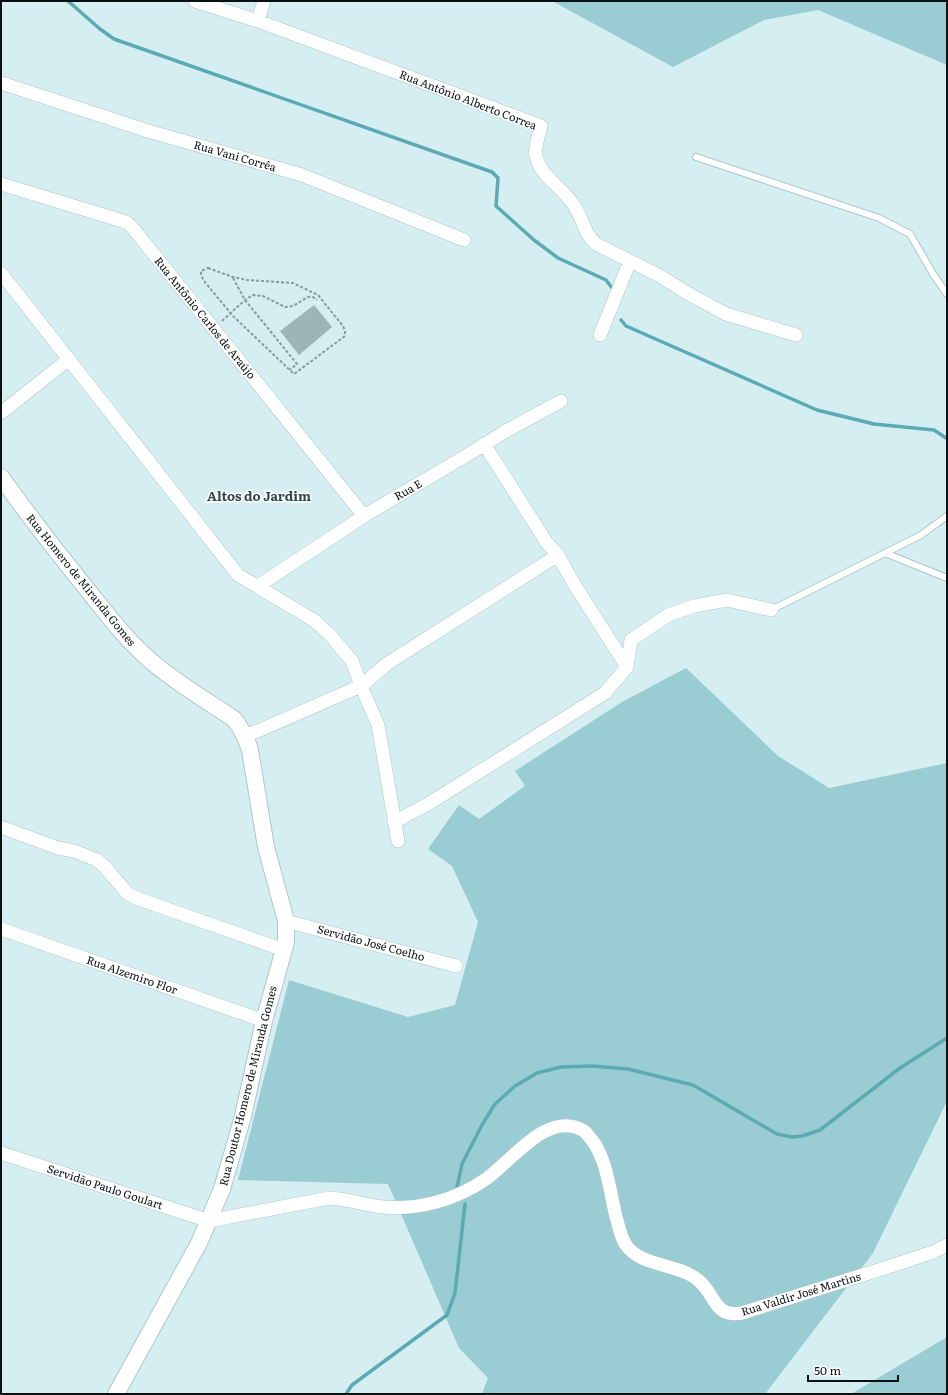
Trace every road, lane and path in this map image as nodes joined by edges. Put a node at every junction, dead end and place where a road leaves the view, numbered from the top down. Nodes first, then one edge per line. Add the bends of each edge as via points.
1 (195, 1) edge
2 (264, 1) edge
3 (258, 22) junction
4 (1, 83) edge
5 (696, 157) dead end
6 (4, 188) edge
7 (464, 240) dead end
8 (630, 261) junction
9 (1, 273) edge
10 (233, 278) junction
11 (947, 294) edge
12 (245, 300) junction
13 (317, 300) dead end
14 (231, 314) junction
15 (213, 329) junction
16 (600, 335) dead end
17 (796, 335) dead end
18 (69, 359) junction
19 (290, 370) junction
20 (561, 401) dead end
21 (1, 413) edge
22 (484, 444) junction
23 (1, 477) edge
24 (364, 516) junction
25 (947, 516) edge
26 (886, 553) junction
27 (558, 555) junction
28 (947, 578) edge
29 (258, 586) junction
30 (771, 610) joint
31 (627, 666) junction
32 (361, 686) junction
33 (246, 736) junction
34 (394, 822) junction
35 (1, 827) edge
36 (398, 841) dead end
37 (286, 921) junction
38 (1, 929) edge
39 (284, 950) junction
40 (456, 966) dead end
41 (264, 1021) junction
42 (1, 1153) edge
43 (209, 1221) junction
44 (947, 1245) edge
45 (116, 1394) edge

1 - 3 street, Rua Antônio Alberto Correa
2 - 3 street
3 - 8 street, Rua Antônio Alberto Correa via 541,126 536,155 546,175 576,207 590,238 596,244
4 - 7 street, Rua Vani Corrêa via 148,131 302,175
5 - 11 lane via 879,218 910,234
6 - 15 street, Rua Antônio Carlos de Araújo via 126,222
8 - 16 street
8 - 17 street, Rua Antônio Alberto Correa via 726,314
9 - 18 street
10 - 12 path
10 - 14 path via 208,268 202,271 201,275
10 - 19 path via 293,283 318,295 343,326 344,336 299,372 294,374
12 - 13 path via 253,295 263,296 285,307 308,298 313,297
12 - 14 path
12 - 19 path via 297,364
14 - 15 path
14 - 19 path
15 - 24 street, Rua Antônio Carlos de Araújo
18 - 21 street
18 - 29 street via 225,560 238,575
20 - 22 street, Rua E
22 - 24 street, Rua E
22 - 27 street via 547,543
23 - 33 street, Rua Homero de Miranda Gomes via 125,636 171,677 234,719
24 - 29 street, Rua E
25 - 26 lane via 921,535
26 - 28 lane
26 - 30 lane
27 - 31 street
27 - 32 street via 388,663
29 - 32 street via 314,621 331,636 352,661
30 - 31 street via 727,600 694,606 668,615 631,640
31 - 34 street via 605,693 428,804
32 - 33 street
32 - 34 street via 378,725
33 - 37 street, Rua Homero de Miranda Gomes via 266,847
34 - 36 street
35 - 39 street via 97,860 127,893 136,898
37 - 39 street, Rua Doutor Homero de Miranda Gomes
37 - 40 street, Servidão José Coelho
38 - 41 street, Rua Alzemiro Flor
39 - 41 street, Rua Doutor Homero de Miranda Gomes
41 - 43 street, Rua Doutor Homero de Miranda Gomes via 243,1116 222,1189
42 - 43 street, Servidão Paulo Goulart
43 - 44 street, Rua Valdir José Martins via 329,1198 397,1208 431,1204 480,1183 541,1133 561,1125 574,1126 586,1132 602,1156 620,1234 627,1246 649,1261 682,1270 696,1277 726,1313 742,1313 888,1267
43 - 45 street, Rua Doutor Homero de Miranda Gomes

